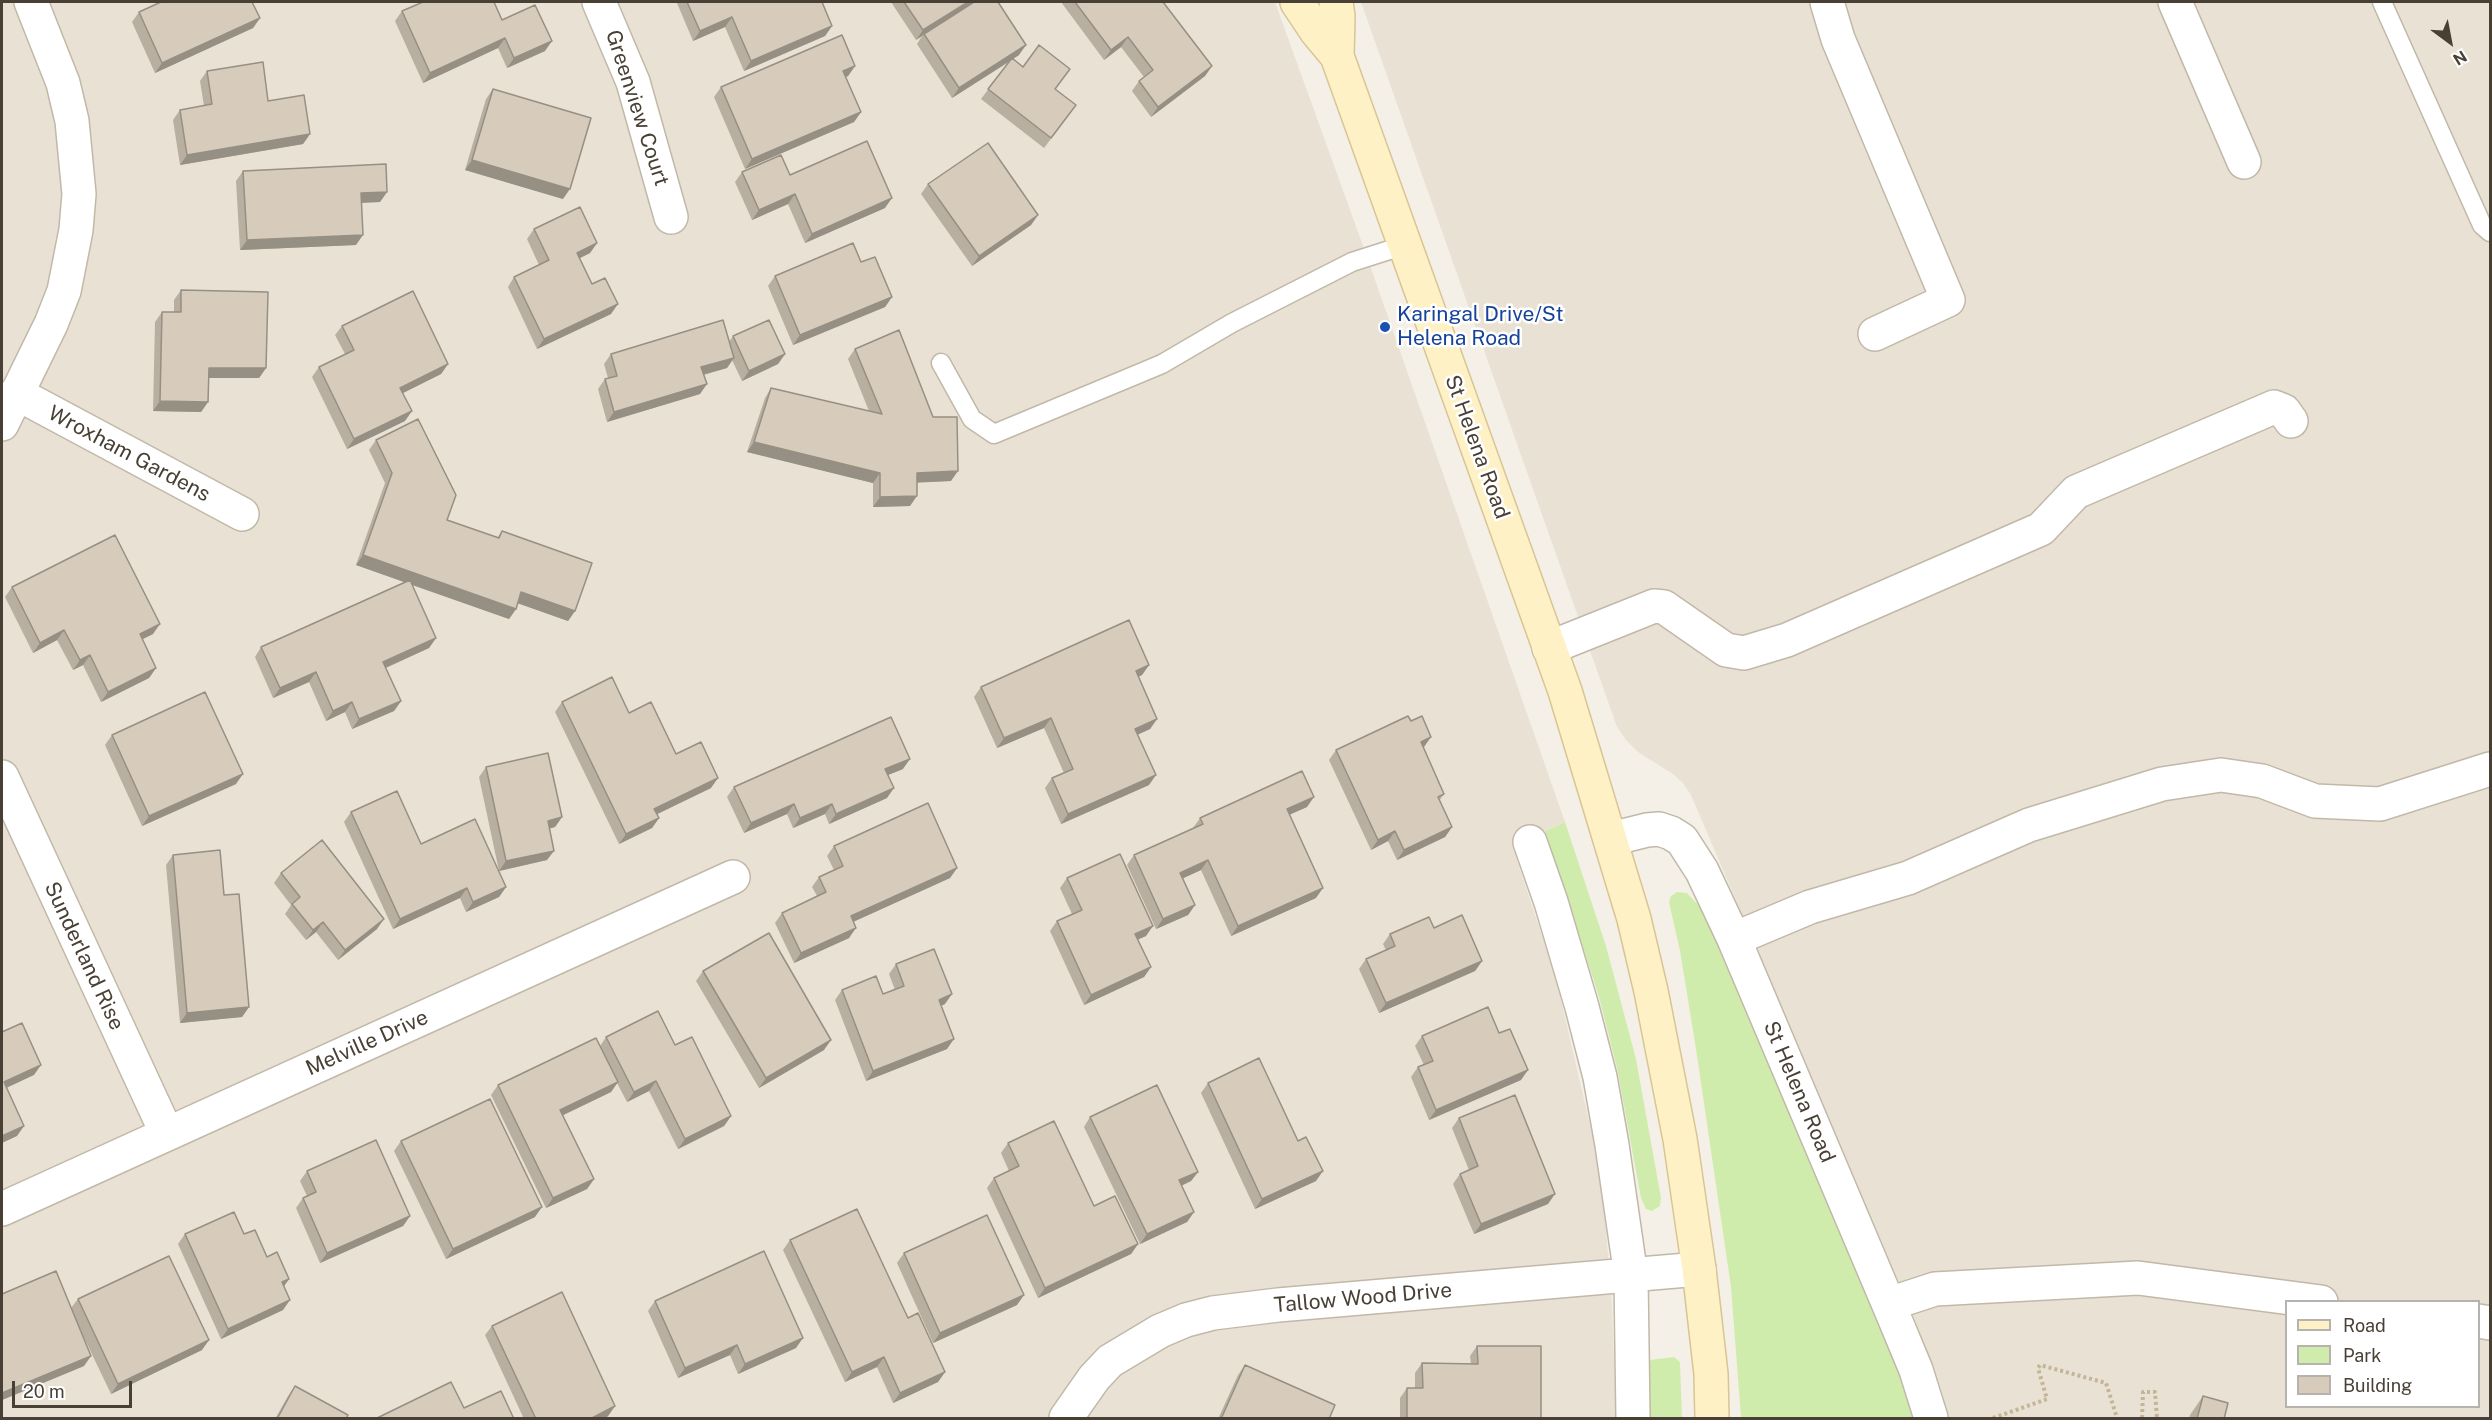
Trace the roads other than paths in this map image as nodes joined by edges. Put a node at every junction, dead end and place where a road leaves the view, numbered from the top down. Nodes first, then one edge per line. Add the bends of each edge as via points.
1 (31, 2) edge
2 (599, 2) edge
3 (1297, 2) edge
4 (1336, 2) edge
5 (1827, 2) edge
6 (2175, 2) edge
7 (2382, 2) edge
8 (1337, 56) junction
9 (2244, 162) dead end
10 (671, 217) dead end
11 (2490, 232) edge
12 (1405, 245) junction
13 (1875, 334) dead end
14 (941, 363) dead end
15 (16, 393) junction
16 (2291, 421) dead end
17 (2, 424) edge
18 (242, 514) dead end
19 (1549, 648) junction
20 (2490, 770) edge
21 (2, 777) edge
22 (1611, 839) junction
23 (1530, 842) dead end
24 (733, 878) dead end
25 (1734, 939) junction
26 (166, 1134) junction
27 (2, 1209) edge
28 (1699, 1269) junction
29 (1631, 1276) junction
30 (2306, 1300) edge
31 (1889, 1304) junction
32 (1066, 1419) edge
33 (1633, 1419) edge
34 (1712, 1419) edge
35 (1931, 1419) edge

1 - 15 street via 63,83 72,121 79,194 64,291
2 - 10 street, Greenview Court via 633,82
3 - 8 main road, St Helena Road
4 - 8 main road, St Helena Road
5 - 13 street via 1838,39 1947,300
6 - 9 street
7 - 11 lane via 2482,225
8 - 12 main road, St Helena Road
12 - 14 lane via 1352,262 1232,323 1162,364 994,434 972,419
12 - 19 main road, St Helena Road
15 - 17 street
15 - 18 street, Wroxham Gardens
16 - 19 street via 2284,411 2274,407 2076,492 2041,529 1786,640 1744,653 1726,650 1664,607 1654,606
19 - 22 main road, St Helena Road
20 - 25 street via 2380,804 2315,801 2262,781 2220,775 2162,784 2029,825 1908,878 1810,907
21 - 26 street, Sunderland Rise
22 - 25 street, St Helena Road via 1659,829 1682,840 1702,871
22 - 28 main road, St Helena Road via 1665,1055
23 - 29 street via 1563,940 1599,1077
24 - 26 street, Melville Drive
25 - 31 street, St Helena Road
26 - 27 street, Melville Drive
28 - 29 street, Tallow Wood Drive
28 - 34 main road, St Helena Road
29 - 32 street, Tallow Wood Drive via 1278,1305 1186,1320 1110,1361
29 - 33 street
30 - 31 street via 2138,1278 1935,1289
31 - 35 street, St Helena Road

